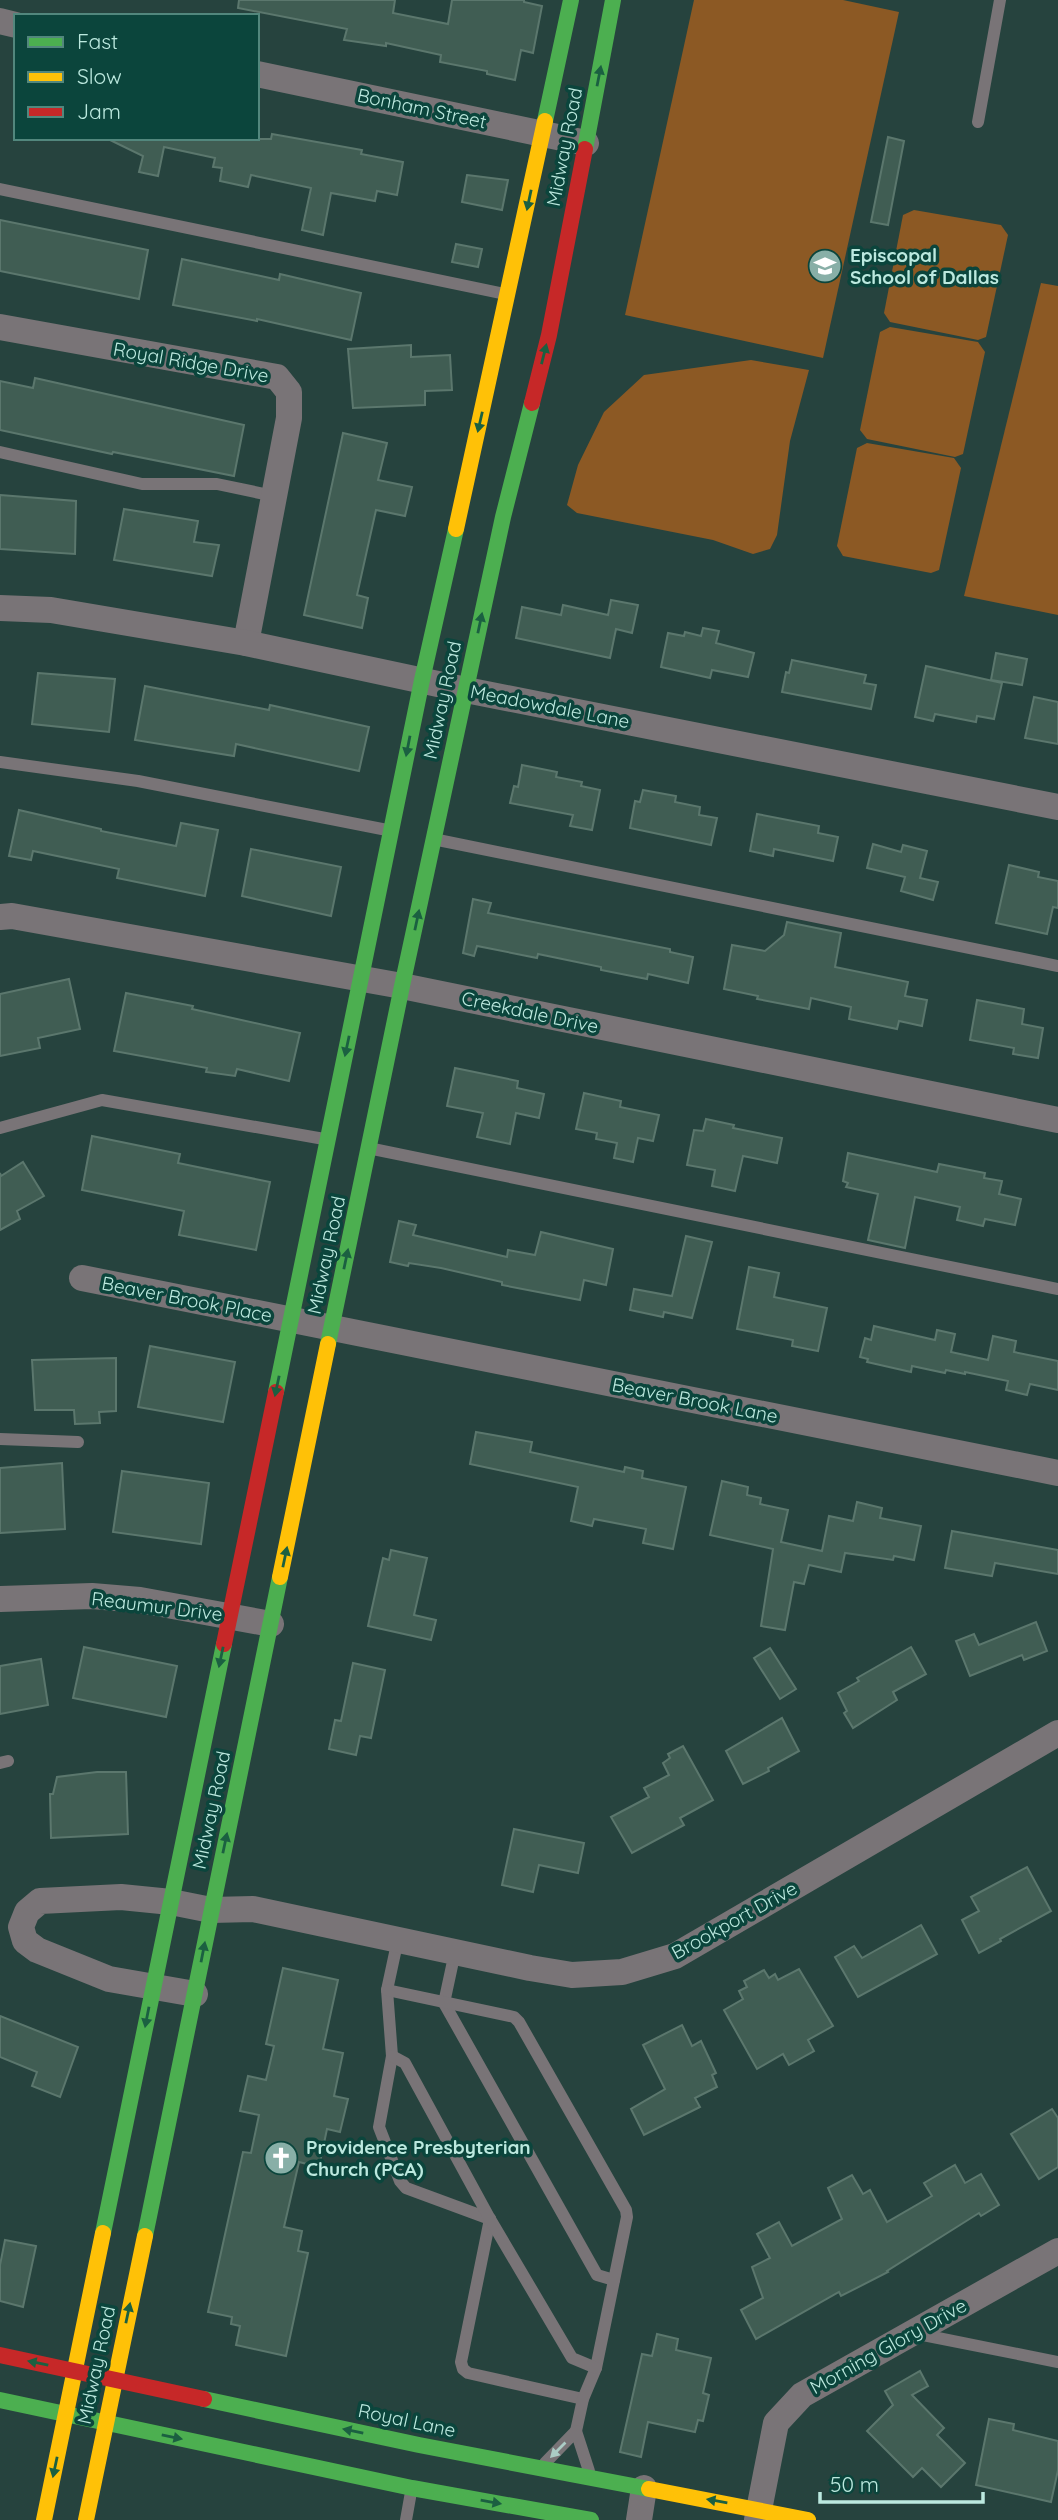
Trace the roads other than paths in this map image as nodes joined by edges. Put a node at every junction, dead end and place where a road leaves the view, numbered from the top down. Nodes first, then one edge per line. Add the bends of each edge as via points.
1 (571, 0) edge
2 (613, 0) edge
3 (1000, 0) edge
4 (259, 75) edge
5 (978, 122) dead end
6 (543, 134) junction
7 (586, 143) junction
8 (0, 189) edge
9 (508, 295) junction
10 (0, 327) edge
11 (0, 452) edge
12 (274, 496) junction
13 (0, 608) edge
14 (246, 643) junction
15 (422, 680) junction
16 (466, 690) junction
17 (0, 762) edge
18 (1058, 807) edge
19 (391, 831) junction
20 (434, 839) junction
21 (0, 917) edge
22 (1058, 966) edge
23 (361, 979) junction
24 (402, 986) junction
25 (1058, 1120) edge
26 (0, 1128) edge
27 (328, 1140) junction
28 (369, 1149) junction
29 (82, 1278) dead end
30 (1058, 1289) edge
31 (291, 1319) junction
32 (332, 1326) junction
33 (0, 1439) edge
34 (78, 1443) dead end
35 (1058, 1473) edge
36 (0, 1599) edge
37 (230, 1615) junction
38 (271, 1623) junction
39 (1058, 1733) edge
40 (171, 1902) junction
41 (211, 1910) junction
42 (398, 1939) junction
43 (455, 1952) junction
44 (154, 1986) junction
45 (387, 1990) junction
46 (195, 1994) junction
47 (444, 2003) junction
48 (392, 2056) junction
49 (490, 2219) junction
50 (1058, 2251) edge
51 (614, 2280) junction
52 (912, 2333) junction
53 (0, 2355) edge
54 (1058, 2362) edge
55 (596, 2368) junction
56 (75, 2371) junction
57 (114, 2379) junction
58 (583, 2399) junction
59 (0, 2400) edge
60 (67, 2415) junction
61 (105, 2422) junction
62 (576, 2431) junction
63 (540, 2468) junction
64 (592, 2478) junction
65 (413, 2483) junction
66 (644, 2488) junction
67 (758, 2514) edge
68 (44, 2520) edge
69 (86, 2520) edge
70 (406, 2520) edge
71 (591, 2520) edge
72 (639, 2520) edge
73 (808, 2520) edge

1 - 6 main road, Midway Road
7 -> 2 main road, Midway Road
3 - 5 lane
4 - 6 street, Bonham Street
6 - 7 street, Bonham Street
6 -> 9 main road, Midway Road
16 -> 7 main road, Midway Road via 549,335
8 - 9 lane
9 -> 15 main road, Midway Road
10 - 12 street, Royal Ridge Drive via 277,377 289,392 289,418
11 - 12 lane via 142,484 217,484
12 - 14 street, Royal Ridge Drive
13 - 14 street, Meadowdale Lane via 51,610
14 - 15 street, Meadowdale Lane
15 - 16 street, Meadowdale Lane
15 -> 19 main road, Midway Road
16 - 18 street, Meadowdale Lane
16 - 20 main road, Midway Road
17 - 19 lane via 138,780
19 - 23 main road, Midway Road
20 - 22 lane
24 -> 20 main road, Midway Road
21 - 23 street, Creekdale Drive
23 - 24 street, Creekdale Drive
23 -> 27 main road, Midway Road
24 - 25 street, Creekdale Drive
24 - 28 main road, Midway Road
26 - 27 lane via 102,1100
27 - 31 main road, Midway Road
28 - 30 lane
32 -> 28 main road, Midway Road
29 - 31 street, Beaver Brook Place
31 - 32 street, Beaver Brook Place
31 -> 37 main road, Midway Road
32 - 35 street, Beaver Brook Lane
38 -> 32 main road, Midway Road
33 - 34 lane
36 - 37 street, Reaumur Drive via 92,1596
37 - 38 street, Reaumur Drive
37 -> 40 main road, Midway Road
41 -> 38 main road, Midway Road
39 - 43 street, Brookport Drive via 675,1956 622,1972 572,1975
40 - 41 street, Brookport Drive
40 - 44 main road, Midway Road
40 - 44 street, Brookport Drive via 121,1897 40,1901 27,1912 21,1927 25,1941 37,1950 109,1979
41 - 42 street, Brookport Drive via 253,1909
46 -> 41 main road, Midway Road
42 - 43 street, Brookport Drive
42 - 45 lane
43 - 47 lane
44 - 46 street
44 -> 56 main road, Midway Road
45 - 47 lane
45 - 48 lane
57 -> 46 main road, Midway Road
47 - 51 lane via 597,2275
47 - 51 lane via 514,2017 519,2022 626,2210
48 - 49 lane via 405,2063
48 - 49 lane via 379,2127 400,2180 416,2193
49 - 55 lane via 572,2358
49 - 58 lane via 463,2369
50 - 52 street, Morning Glory Drive
51 - 55 lane
52 - 54 lane
52 - 67 street, Morning Glory Drive via 802,2395 776,2423
56 -> 53 main road, Royal Lane
55 - 58 lane
56 - 57 main road, Royal Lane
56 - 60 main road, Midway Road
57 - 61 main road, Midway Road
63 -> 57 main road, Royal Lane via 418,2450
58 - 62 lane
59 - 60 main road
60 - 61 main road
60 -> 68 main road, Midway Road
61 -> 65 main road
61 - 69 main road, Midway Road
62 -> 63 lane
62 - 64 lane
63 - 64 main road, Royal Lane
64 - 66 main road, Royal Lane
65 - 70 lane
65 -> 71 main road via 460,2503
67 -> 66 main road, Royal Lane
66 - 72 street
67 - 73 main road, Royal Lane

